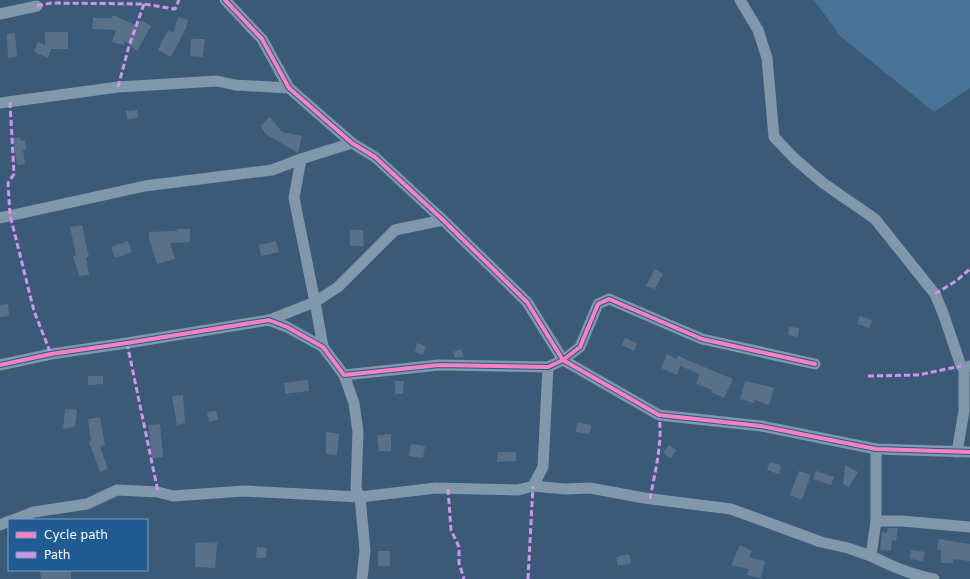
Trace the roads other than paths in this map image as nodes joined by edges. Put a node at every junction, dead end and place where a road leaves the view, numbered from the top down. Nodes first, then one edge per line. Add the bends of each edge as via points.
1 (225, 0) edge
2 (740, 0) edge
3 (37, 6) dead end
4 (0, 14) edge
5 (289, 88) junction
6 (0, 103) edge
7 (352, 143) junction
8 (301, 160) junction
9 (0, 218) edge
10 (443, 220) junction
11 (315, 302) junction
12 (269, 320) junction
13 (323, 347) junction
14 (563, 360) junction
15 (0, 364) edge
16 (815, 364) dead end
17 (548, 367) junction
18 (967, 367) edge
19 (344, 375) junction
20 (876, 449) junction
21 (957, 452) junction
22 (970, 452) edge
23 (533, 486) junction
24 (360, 497) junction
25 (16, 519) edge
26 (876, 521) junction
27 (970, 527) edge
28 (871, 556) junction
29 (362, 579) edge
30 (934, 579) edge

1 - 5 street via 262,39
2 - 18 street via 758,30 767,58 774,137 823,183 875,219 935,294 961,366
3 - 4 street
5 - 6 street via 235,85 217,81 118,87
5 - 7 street
7 - 8 street
7 - 10 street via 375,157
8 - 9 street via 272,170 145,186
8 - 11 street via 294,198
10 - 11 street via 395,230 338,287
10 - 14 street via 527,302
11 - 12 street
11 - 13 street
12 - 13 street
12 - 15 street
13 - 19 street
14 - 16 street via 580,346 598,304 609,299 702,339
14 - 17 street
14 - 20 street via 659,415 760,426
17 - 19 street via 439,365
17 - 23 street via 543,467
18 - 21 street via 964,412
19 - 24 street via 354,403 358,432 356,489
20 - 21 street
20 - 26 street
21 - 22 street
23 - 24 street via 518,490 436,488
23 - 28 street via 590,488 731,510 821,542
24 - 25 street via 244,491 173,496 158,492 116,490 87,504 34,512
24 - 29 street via 364,550
26 - 27 street
26 - 28 street
28 - 30 street via 916,576

